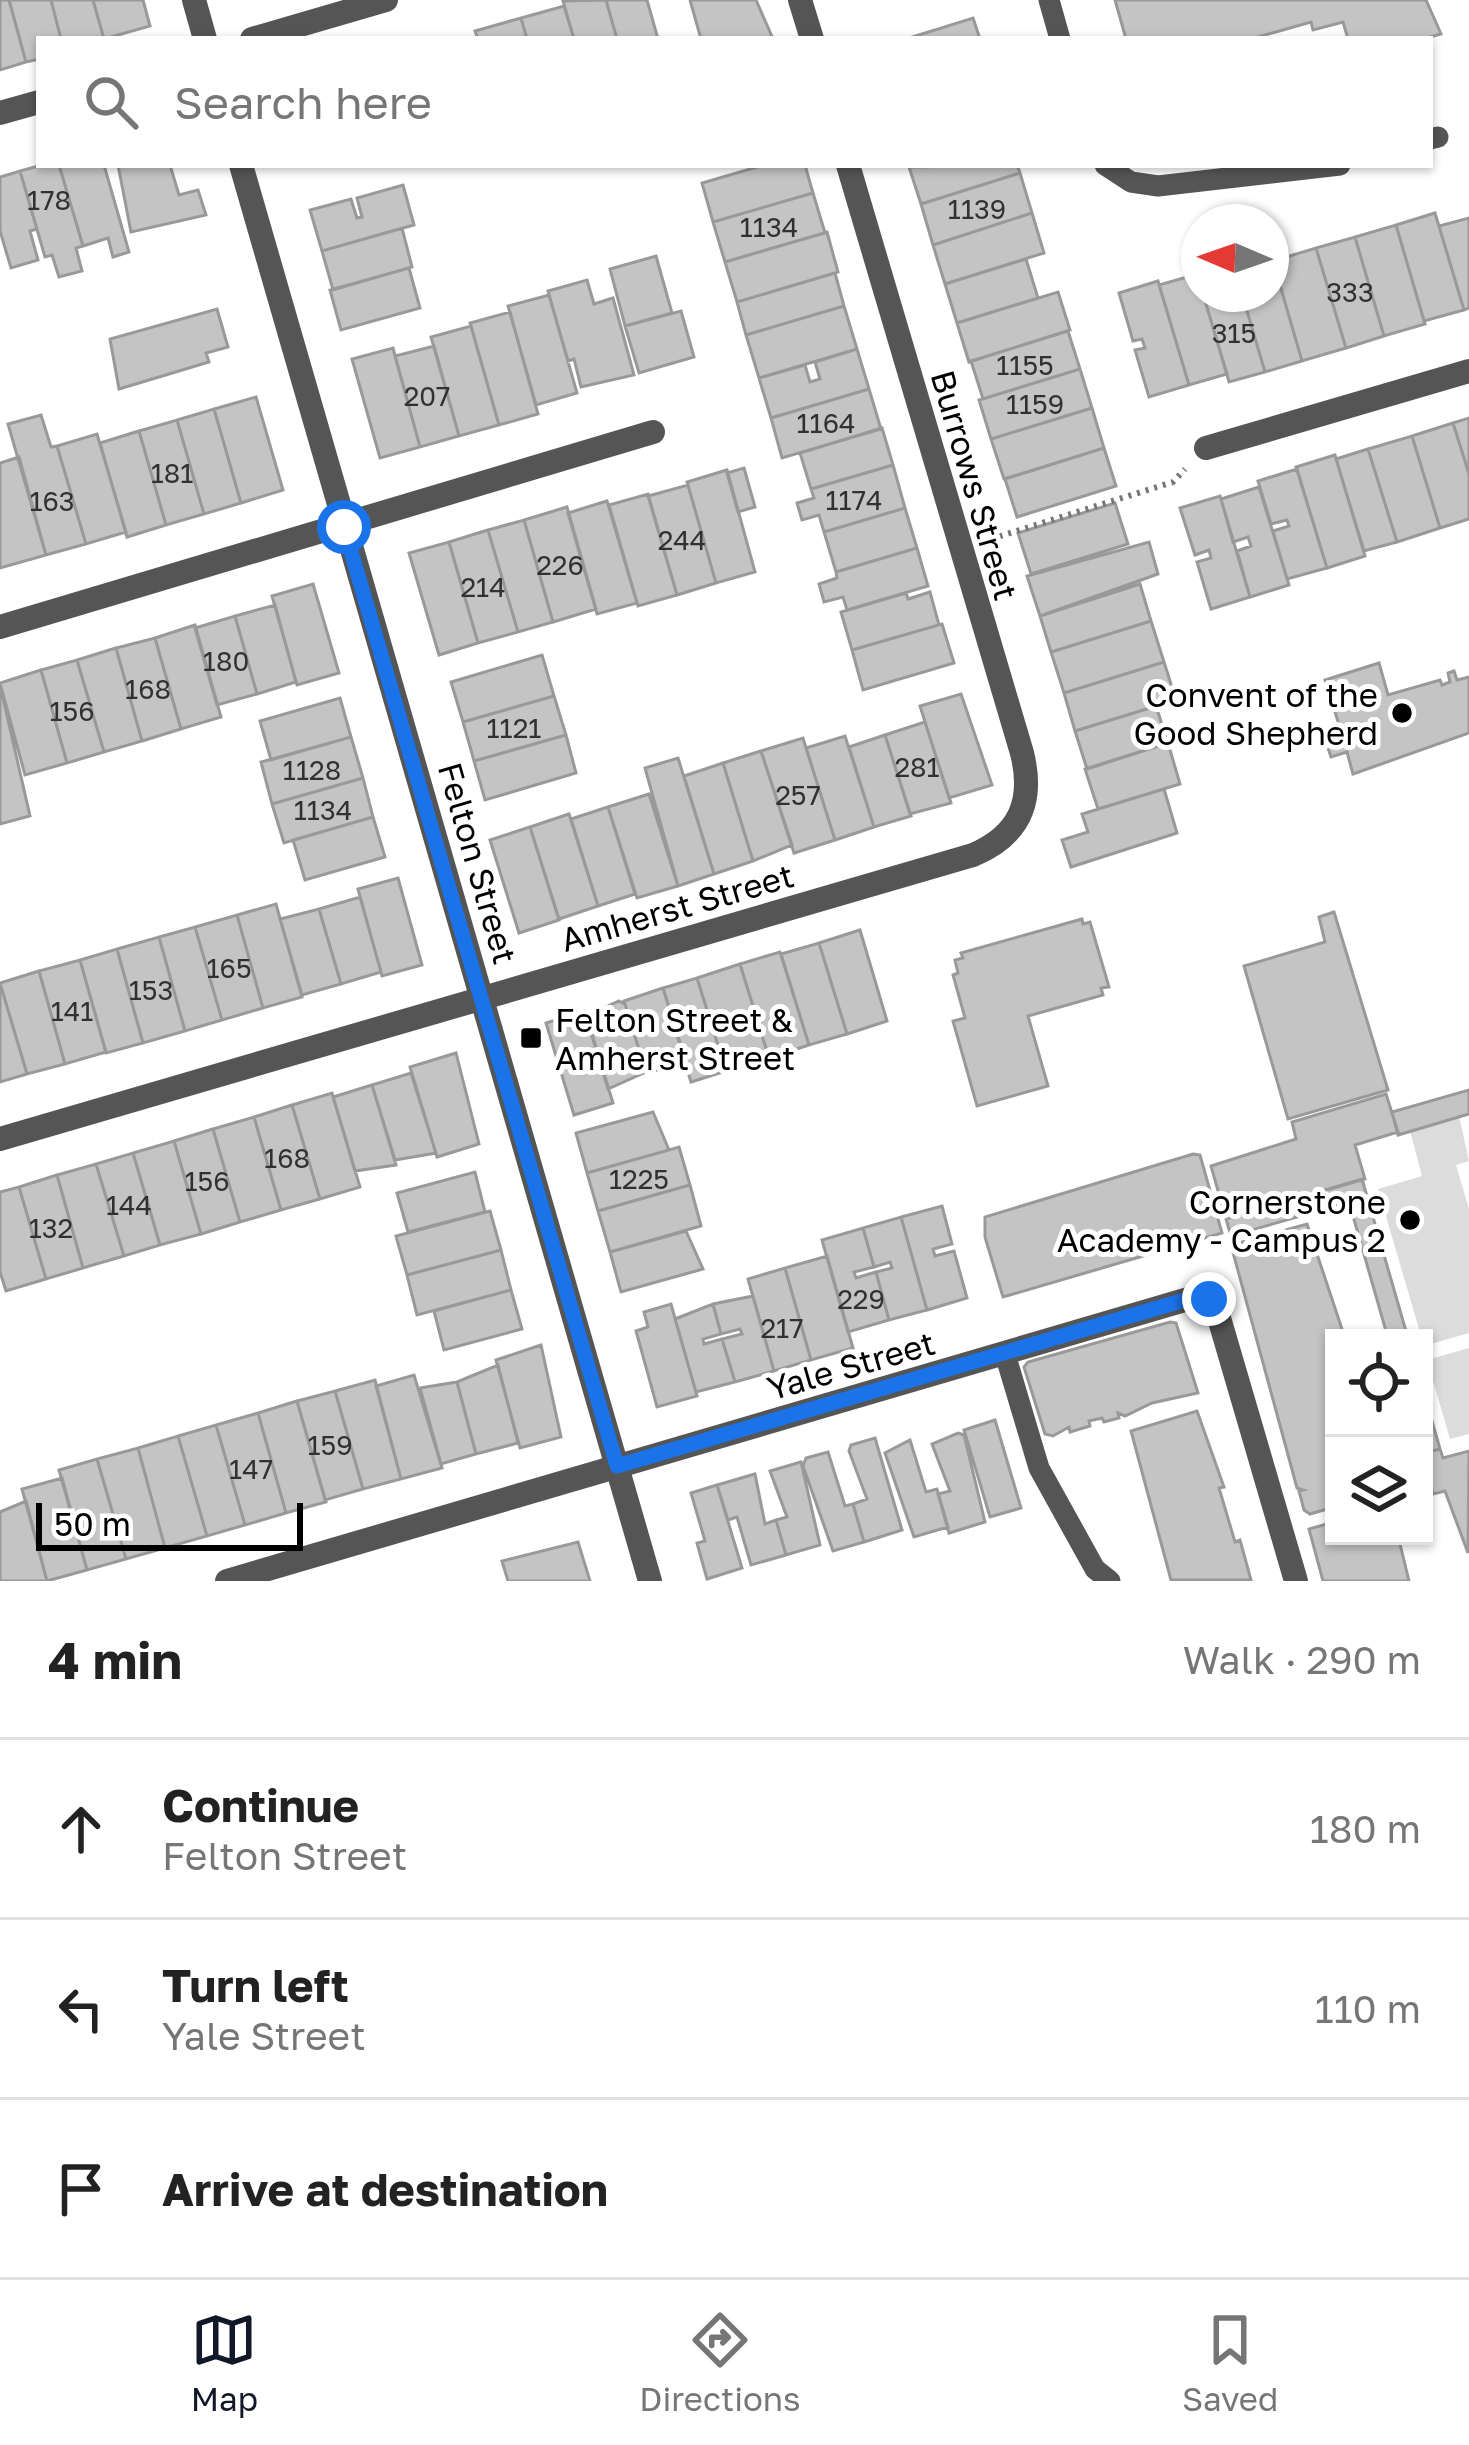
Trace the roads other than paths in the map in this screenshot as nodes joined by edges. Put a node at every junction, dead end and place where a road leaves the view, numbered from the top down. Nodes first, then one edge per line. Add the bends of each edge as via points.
1 (194, 0) edge
2 (386, 0) edge
3 (800, 0) edge
4 (1049, 0) edge
5 (204, 36) edge
6 (262, 36) edge
7 (811, 36) edge
8 (1059, 36) edge
9 (36, 103) edge
10 (0, 113) edge
11 (242, 168) edge
12 (849, 168) edge
13 (1110, 168) edge
14 (1314, 168) edge
15 (1469, 371) edge
16 (653, 432) dead end
17 (1206, 448) road end
18 (344, 527) junction
19 (0, 627) edge
20 (1018, 823) joint
21 (483, 998) junction
22 (0, 1139) edge
23 (1005, 1354) junction
24 (617, 1466) junction
25 (227, 1581) edge
26 (650, 1581) edge
27 (1110, 1581) edge
28 (1296, 1581) edge

1 - 5 street
2 - 6 street
3 - 7 street
4 - 8 lane
9 - 10 street
11 - 18 street, Felton Street
12 - 20 street, Burrows Street via 1027,772
13 - 14 lane via 1158,186
15 - 17 street
16 - 18 street
18 - 19 street
18 - 21 street, Felton Street
20 - 21 street, Amherst Street via 973,855
21 - 22 street, Amherst Street
21 - 24 street, Felton Street
23 - 24 street, Yale Street
23 - 27 lane via 1039,1468 1095,1569
23 - 28 street, Yale Street via 1209,1299
24 - 25 street, Yale Street
24 - 26 street, Felton Street

